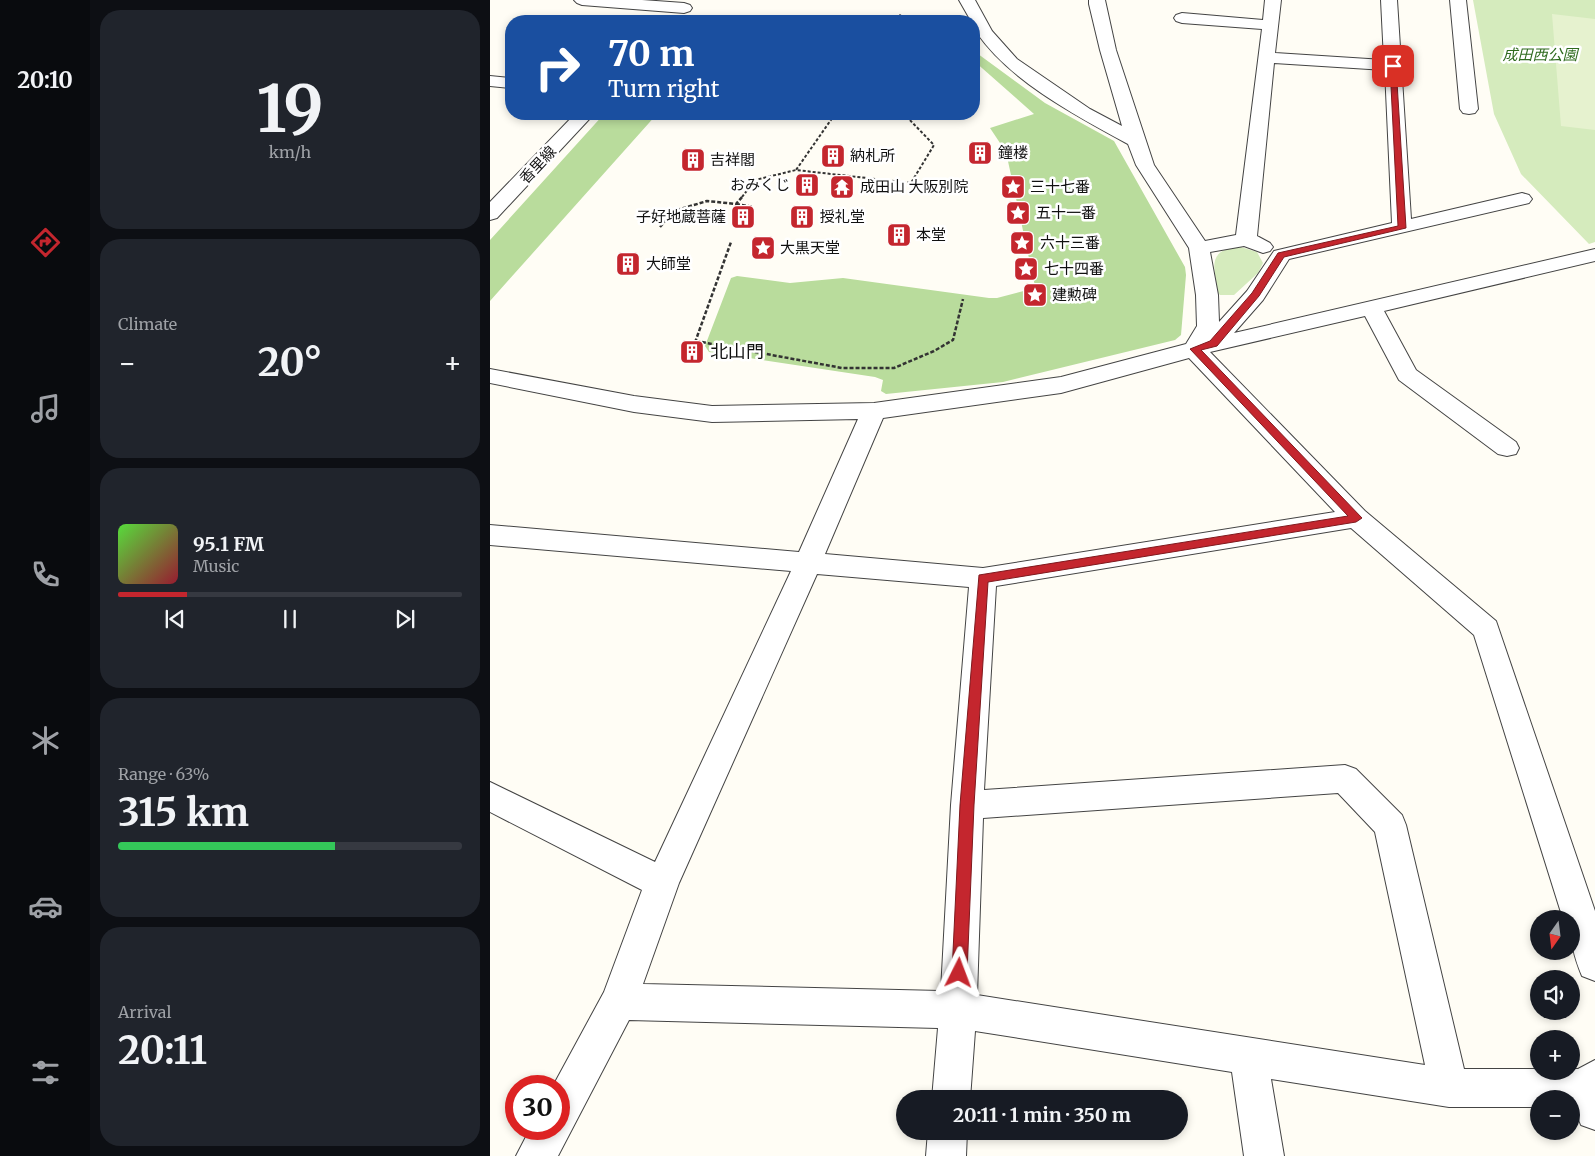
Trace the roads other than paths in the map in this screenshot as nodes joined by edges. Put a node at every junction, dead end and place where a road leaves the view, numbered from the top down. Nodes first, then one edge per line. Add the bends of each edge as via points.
1 (582, 0) edge
2 (967, 0) edge
3 (1097, 0) edge
4 (1273, 0) edge
5 (1389, 0) edge
6 (1458, 0) edge
7 (688, 4) edge
8 (678, 15) edge
9 (975, 15) edge
10 (1182, 18) dead end
11 (980, 24) edge
12 (1270, 25) junction
13 (1266, 57) junction
14 (1393, 66) junction
15 (490, 81) edge
16 (505, 82) edge
17 (1469, 110) dead end
18 (579, 120) edge
19 (1136, 141) junction
20 (1522, 199) dead end
21 (490, 214) edge
22 (1402, 228) junction
23 (1246, 239) junction
24 (1199, 248) junction
25 (1281, 255) junction
26 (1595, 255) edge
27 (1371, 307) junction
28 (1204, 346) junction
29 (490, 376) edge
30 (874, 411) junction
31 (1507, 448) dead end
32 (1356, 518) junction
33 (490, 535) edge
34 (808, 563) junction
35 (983, 578) junction
36 (490, 796) edge
37 (967, 805) junction
38 (662, 883) junction
39 (1595, 964) edge
40 (619, 1002) junction
41 (958, 1010) junction
42 (1249, 1058) junction
43 (1449, 1088) junction
44 (952, 1090) edge
45 (570, 1093) edge
46 (1592, 1093) edge
47 (545, 1140) edge
48 (947, 1140) edge
49 (536, 1156) edge
50 (946, 1156) edge
51 (1264, 1156) edge

1 - 7 street
2 - 9 street
3 - 19 street via 1108,50
4 - 12 street
5 - 14 street
6 - 17 street
7 - 8 street
10 - 12 street
11 - 19 street via 1010,63 1084,113
12 - 13 street
13 - 14 street
13 - 23 street
14 - 22 street
15 - 16 street
18 - 21 street, 香里線
19 - 24 street via 1145,165
20 - 22 street
22 - 25 street
23 - 24 street
23 - 25 street
24 - 28 street via 1207,295 1208,326
25 - 28 street via 1256,294
26 - 27 street
27 - 28 street
27 - 31 street via 1407,375
28 - 30 street via 1061,385
28 - 32 street
29 - 30 street via 634,404 712,414
30 - 34 street
32 - 35 street
32 - 39 street via 1486,629
33 - 34 street
34 - 35 street
34 - 38 street
35 - 37 street
36 - 38 street
37 - 41 street
37 - 43 street via 1345,779 1390,825
38 - 40 street
40 - 41 street
40 - 45 street
41 - 42 street
41 - 44 street
42 - 43 street
42 - 51 street
43 - 46 street
47 - 49 street
48 - 50 street

